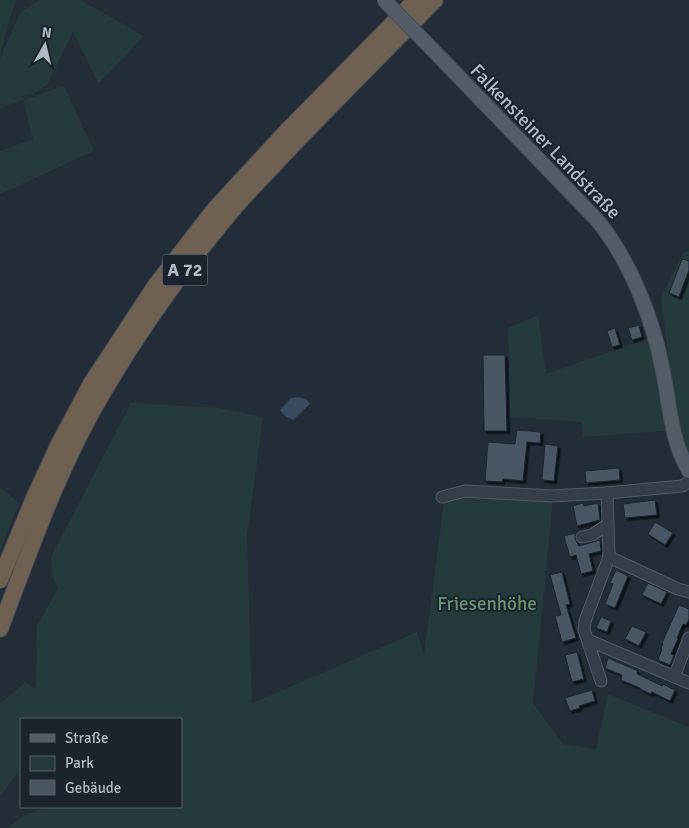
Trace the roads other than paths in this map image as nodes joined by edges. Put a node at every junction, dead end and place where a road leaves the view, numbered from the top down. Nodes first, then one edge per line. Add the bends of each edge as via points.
1 (384, 0) edge
2 (416, 0) edge
3 (435, 0) edge
4 (689, 471) edge
5 (689, 482) edge
6 (607, 493) junction
7 (442, 497) dead end
8 (607, 525) junction
9 (582, 537) dead end
10 (609, 557) junction
11 (0, 580) edge
12 (689, 592) edge
13 (0, 629) edge
14 (588, 640) junction
15 (688, 645) edge
16 (674, 677) junction
17 (601, 681) dead end
18 (689, 683) edge

1 - 4 main road, Falkensteiner Landstraße, bridge via 611,236 632,277 657,342 678,450
2 - 11 highway, A 72 via 215,209 156,285 91,384 35,496
3 - 13 highway, A 72 via 226,218 132,345 105,389 48,500
5 - 6 street via 682,486
6 - 7 street via 551,496 465,491
6 - 8 street
8 - 9 street via 592,535
8 - 10 street
10 - 12 street
10 - 14 street via 585,622
14 - 16 street
14 - 17 street
15 - 16 street
16 - 18 street

